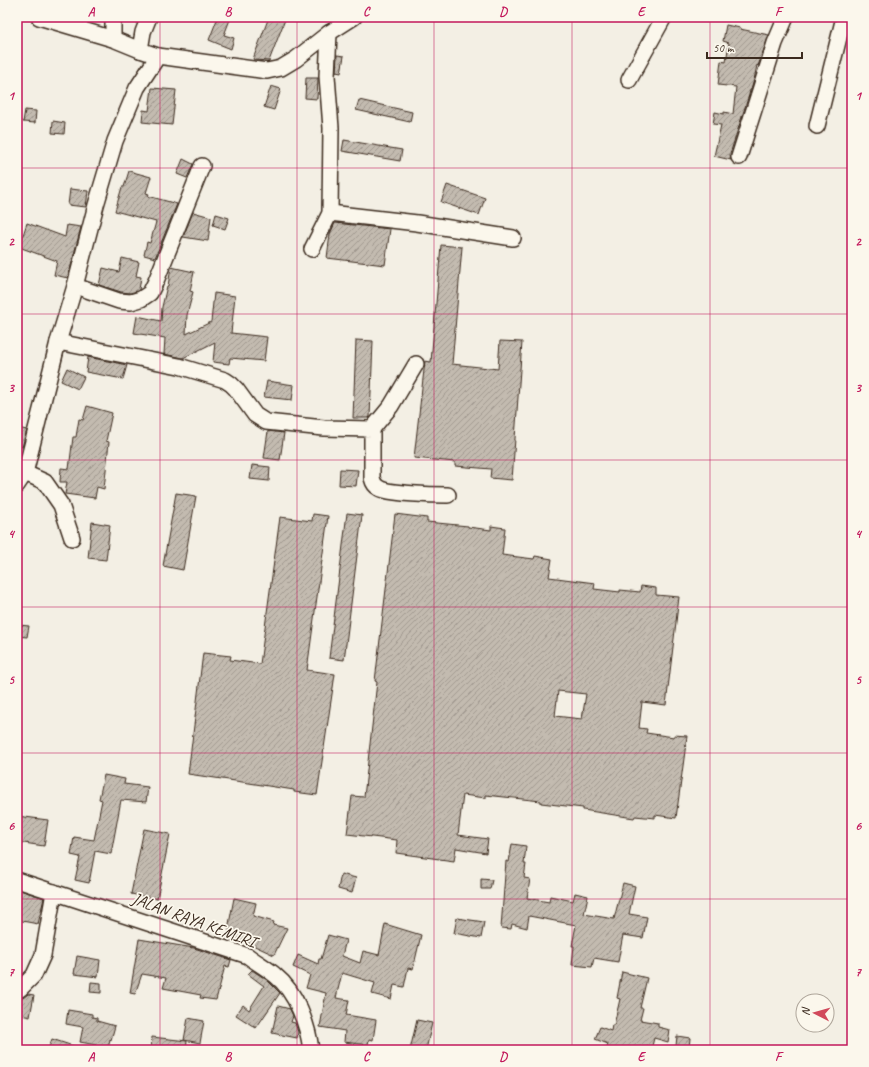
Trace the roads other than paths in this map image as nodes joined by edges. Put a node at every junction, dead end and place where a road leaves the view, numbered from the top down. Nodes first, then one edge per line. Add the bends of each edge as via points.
1 (39, 17) edge
2 (113, 17) edge
3 (149, 17) edge
4 (354, 17) edge
5 (664, 17) edge
6 (786, 17) edge
7 (844, 17) edge
8 (329, 33) junction
9 (114, 39) junction
10 (140, 50) junction
11 (158, 56) junction
12 (629, 80) dead end
13 (817, 126) dead end
14 (739, 157) dead end
15 (202, 166) dead end
16 (330, 213) junction
17 (513, 238) dead end
18 (312, 249) dead end
19 (75, 286) junction
20 (58, 342) junction
21 (416, 364) dead end
22 (372, 429) junction
23 (21, 479) edge
24 (448, 496) dead end
25 (72, 538) dead end
26 (17, 880) edge
27 (54, 892) junction
28 (20, 989) dead end
29 (311, 1050) edge

1 - 9 street
2 - 9 street
3 - 10 street
4 - 8 street
5 - 12 street
6 - 14 street via 775,43
7 - 13 street
8 - 11 street via 296,59 281,68 267,71
8 - 16 street via 327,76 331,128
9 - 10 street
10 - 11 street
11 - 19 street via 137,88 115,141
15 - 19 street via 150,293 131,302 119,301
16 - 17 street
16 - 18 street
19 - 20 street
20 - 22 street via 179,366 225,380 236,389 254,415 266,422 324,428
20 - 23 street
21 - 22 street via 391,406
22 - 24 street via 372,478 378,488 390,492
23 - 25 street via 45,482 61,505
26 - 27 street, JALAN RAYA KEMIRI
27 - 28 street via 43,955 34,975
27 - 29 street, JALAN RAYA KEMIRI via 248,956 288,988 300,1010

